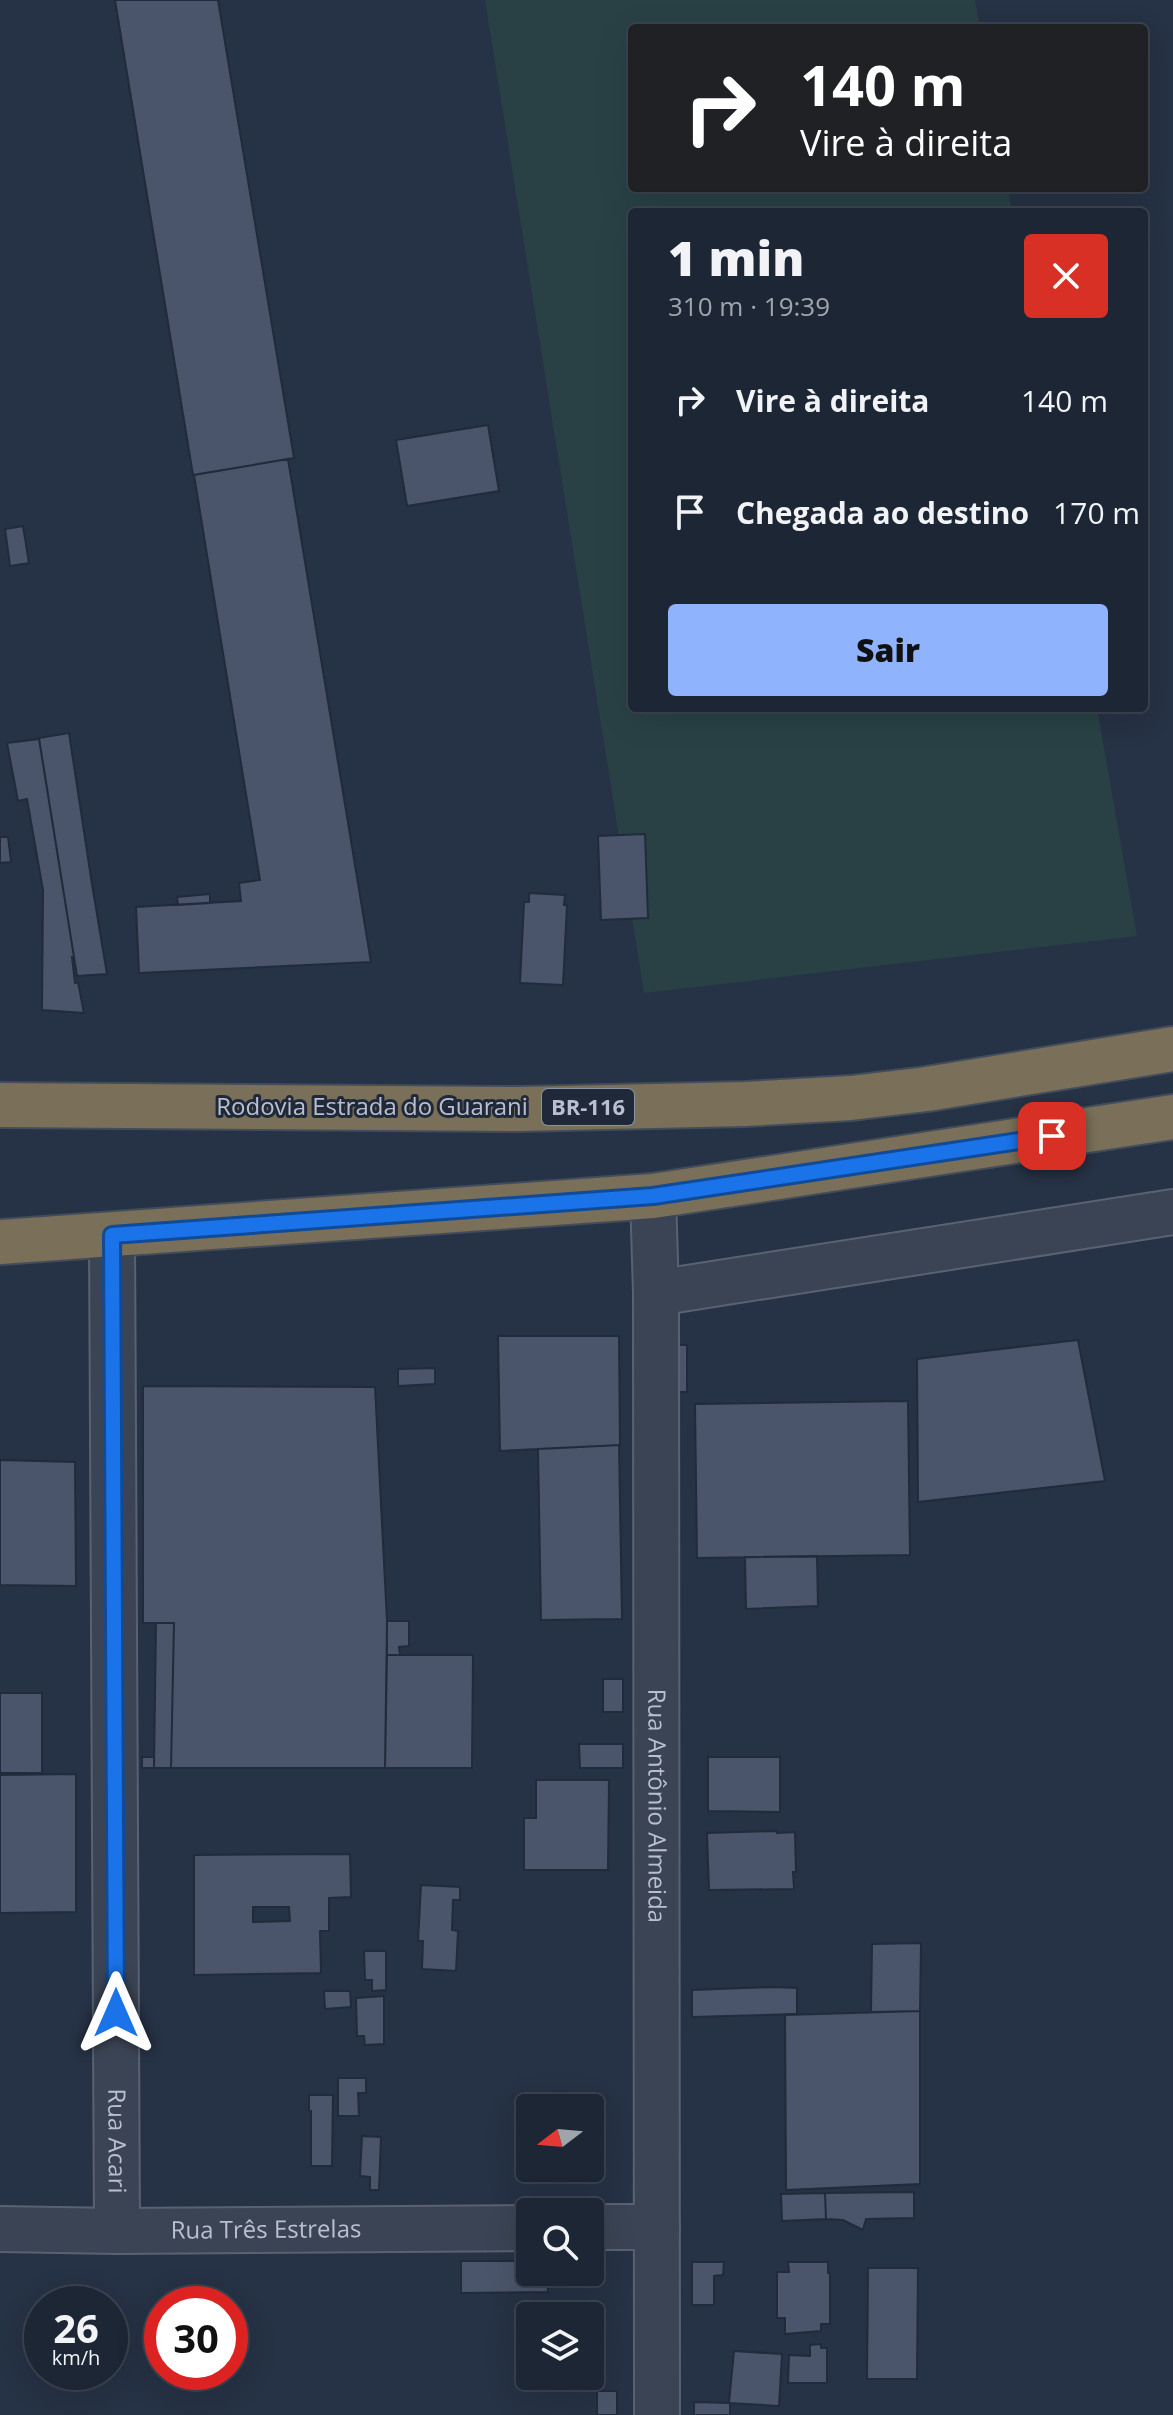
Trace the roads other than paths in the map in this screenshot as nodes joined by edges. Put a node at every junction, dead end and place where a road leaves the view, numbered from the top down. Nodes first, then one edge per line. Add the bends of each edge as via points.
1 (1173, 1049) edge
2 (0, 1105) edge
3 (1173, 1117) edge
4 (653, 1196) junction
5 (1173, 1212) edge
6 (112, 1235) junction
7 (0, 1242) edge
8 (656, 1293) junction
9 (604, 2227) edge
10 (657, 2227) junction
11 (516, 2228) edge
12 (0, 2229) edge
13 (117, 2231) junction
14 (657, 2415) edge

1 - 2 highway, Rodovia Estrada do Guarani / BR-116 via 927,1089 745,1104 518,1109
3 - 4 highway
4 - 6 highway
4 - 8 street, Rua Antônio Almeida
5 - 8 street
6 - 7 highway
6 - 13 street, Rua Acari
8 - 10 street, Rua Antônio Almeida
9 - 10 street
10 - 14 street, Rua Antônio Almeida
11 - 13 street, Rua Três Estrelas
12 - 13 street, Rua Três Estrelas

